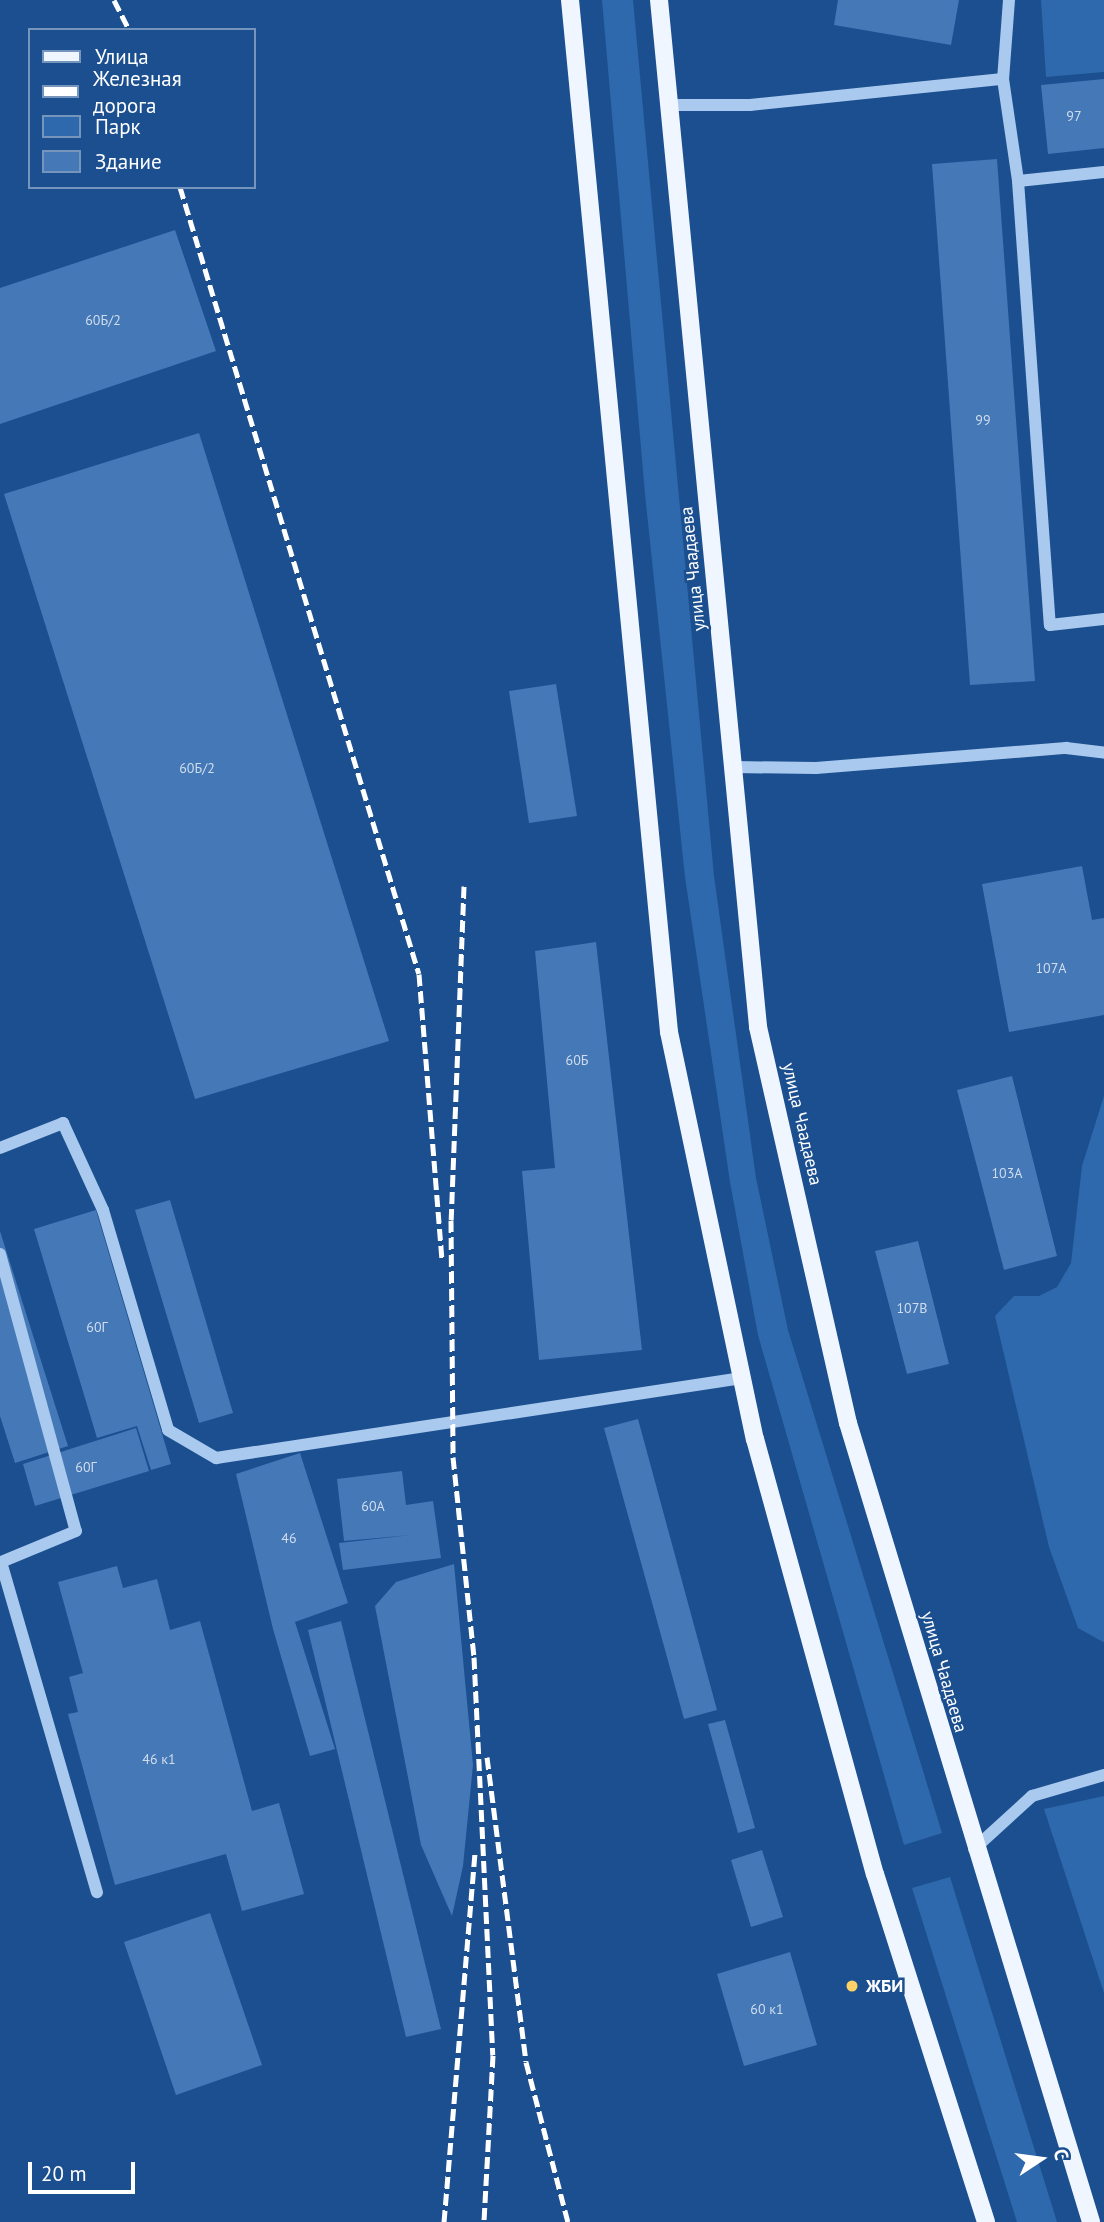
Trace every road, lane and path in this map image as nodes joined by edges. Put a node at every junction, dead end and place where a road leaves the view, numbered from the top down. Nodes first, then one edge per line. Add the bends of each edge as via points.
1 (570, 0) edge
2 (659, 0) edge
3 (1009, 0) edge
4 (1003, 79) junction
5 (669, 105) junction
6 (1104, 172) edge
7 (1018, 181) junction
8 (1104, 619) edge
9 (1104, 753) edge
10 (733, 767) junction
11 (0, 1148) edge
12 (0, 1254) edge
13 (742, 1378) junction
14 (1104, 1775) edge
15 (974, 1849) junction
16 (97, 1892) dead end
17 (986, 2222) edge
18 (1091, 2222) edge

1 - 13 main road via 670,1032
2 - 5 main road, улица Чаадаева
3 - 4 street
4 - 5 street via 750,105
4 - 7 street
5 - 10 main road, улица Чаадаева
6 - 7 street
7 - 8 street via 1050,625
9 - 10 street via 1066,748 816,768
10 - 15 main road, улица Чаадаева via 758,1027 848,1423
11 - 13 street via 63,1123 103,1210 168,1430 216,1458
12 - 16 street via 76,1531 1,1562
13 - 17 main road via 875,1874
14 - 15 street via 1032,1796
15 - 18 main road, улица Чаадаева

